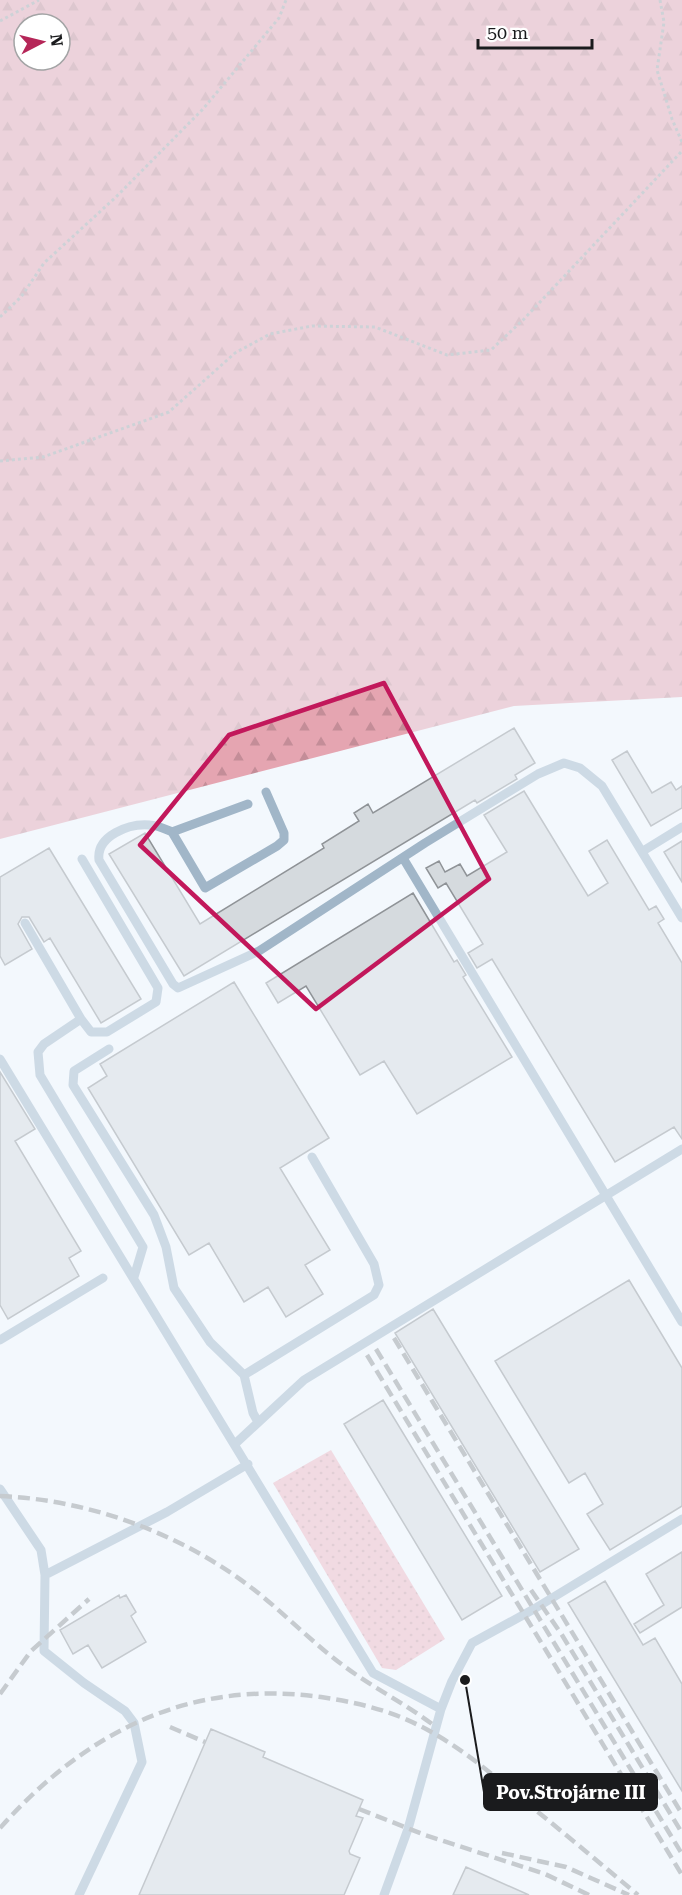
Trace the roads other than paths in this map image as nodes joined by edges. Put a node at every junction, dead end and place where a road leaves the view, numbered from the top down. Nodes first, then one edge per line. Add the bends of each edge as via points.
1 (266, 792) dead end
2 (248, 804) dead end
3 (682, 826) edge
4 (172, 832) junction
5 (643, 851) junction
6 (403, 858) junction
7 (82, 859) dead end
8 (682, 918) edge
9 (25, 923) dead end
10 (81, 1019) junction
11 (109, 1049) dead end
12 (0, 1059) edge
13 (682, 1149) edge
14 (312, 1157) dead end
15 (605, 1195) junction
16 (134, 1277) junction
17 (104, 1278) dead end
18 (682, 1322) edge
19 (0, 1340) edge
20 (244, 1375) junction
21 (258, 1422) junction
22 (236, 1443) junction
23 (248, 1464) junction
24 (0, 1489) edge
25 (682, 1519) edge
26 (45, 1575) junction
27 (441, 1709) junction
28 (79, 1895) edge
29 (384, 1895) edge

1 - 4 lane via 284,840 205,888
2 - 4 lane
3 - 5 lane
4 - 6 lane via 152,825 135,825 115,833 98,851 99,860 178,988 259,951
5 - 6 lane via 594,777 564,764 538,774
5 - 8 lane
6 - 15 lane
7 - 10 lane via 158,988 158,998 107,1032 91,1032
9 - 10 lane
10 - 16 lane via 44,1044 36,1060 40,1075 143,1246
11 - 20 lane via 74,1071 73,1085 154,1215 166,1247 174,1288 210,1342
12 - 16 lane
13 - 15 lane
14 - 20 lane via 374,1264 379,1285 374,1295
15 - 18 lane
15 - 21 lane via 304,1380
16 - 22 lane
17 - 19 lane
20 - 21 lane
21 - 22 lane
22 - 23 lane
23 - 26 lane via 159,1517
23 - 27 lane via 373,1672
24 - 26 lane via 41,1550
25 - 27 lane via 472,1643
26 - 28 lane via 44,1651 125,1712 134,1723 142,1762
27 - 29 lane via 408,1829

